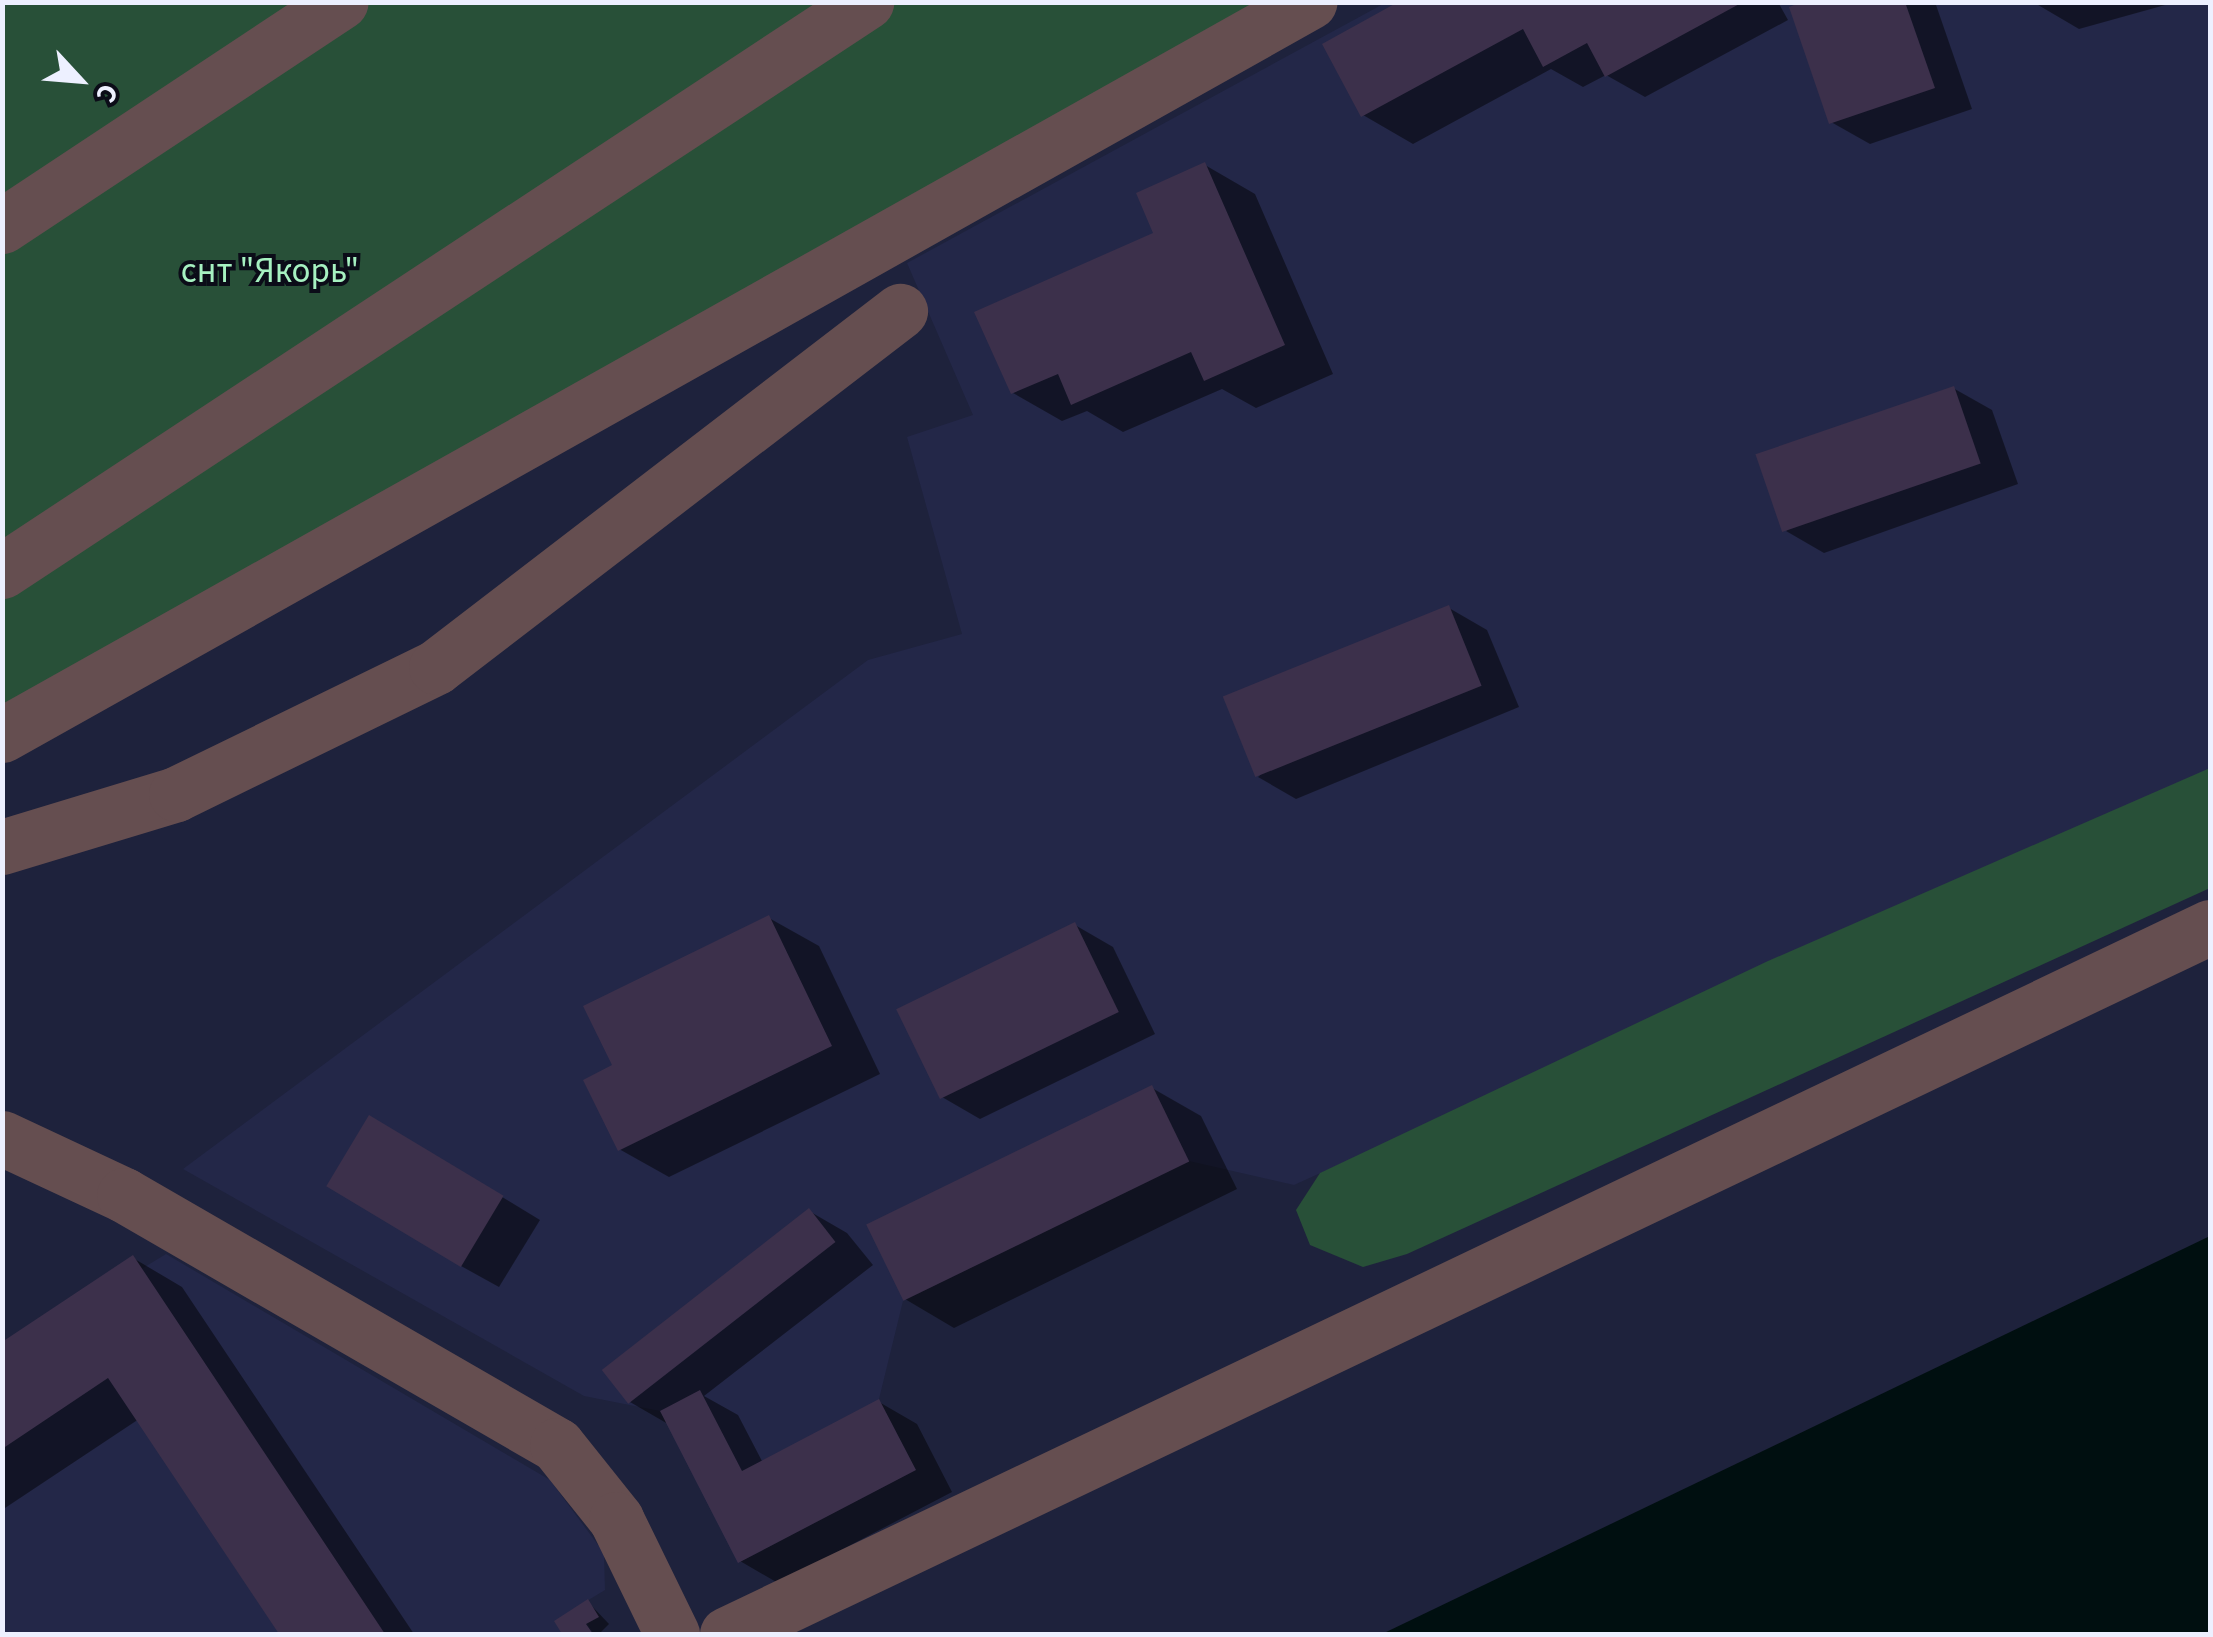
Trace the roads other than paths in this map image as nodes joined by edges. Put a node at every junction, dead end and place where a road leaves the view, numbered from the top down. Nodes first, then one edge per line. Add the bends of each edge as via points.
1 (341, 2) edge
2 (866, 2) edge
3 (1309, 2) edge
4 (2, 226) edge
5 (900, 311) dead end
6 (2, 571) edge
7 (2, 735) edge
8 (2, 847) edge
9 (2210, 926) edge
10 (2, 1138) edge
11 (672, 1634) edge
12 (728, 1634) edge

1 - 4 street
2 - 6 street
3 - 7 street
5 - 8 street via 436,667 176,794
9 - 12 street
10 - 11 street via 124,1195 557,1445 616,1519

